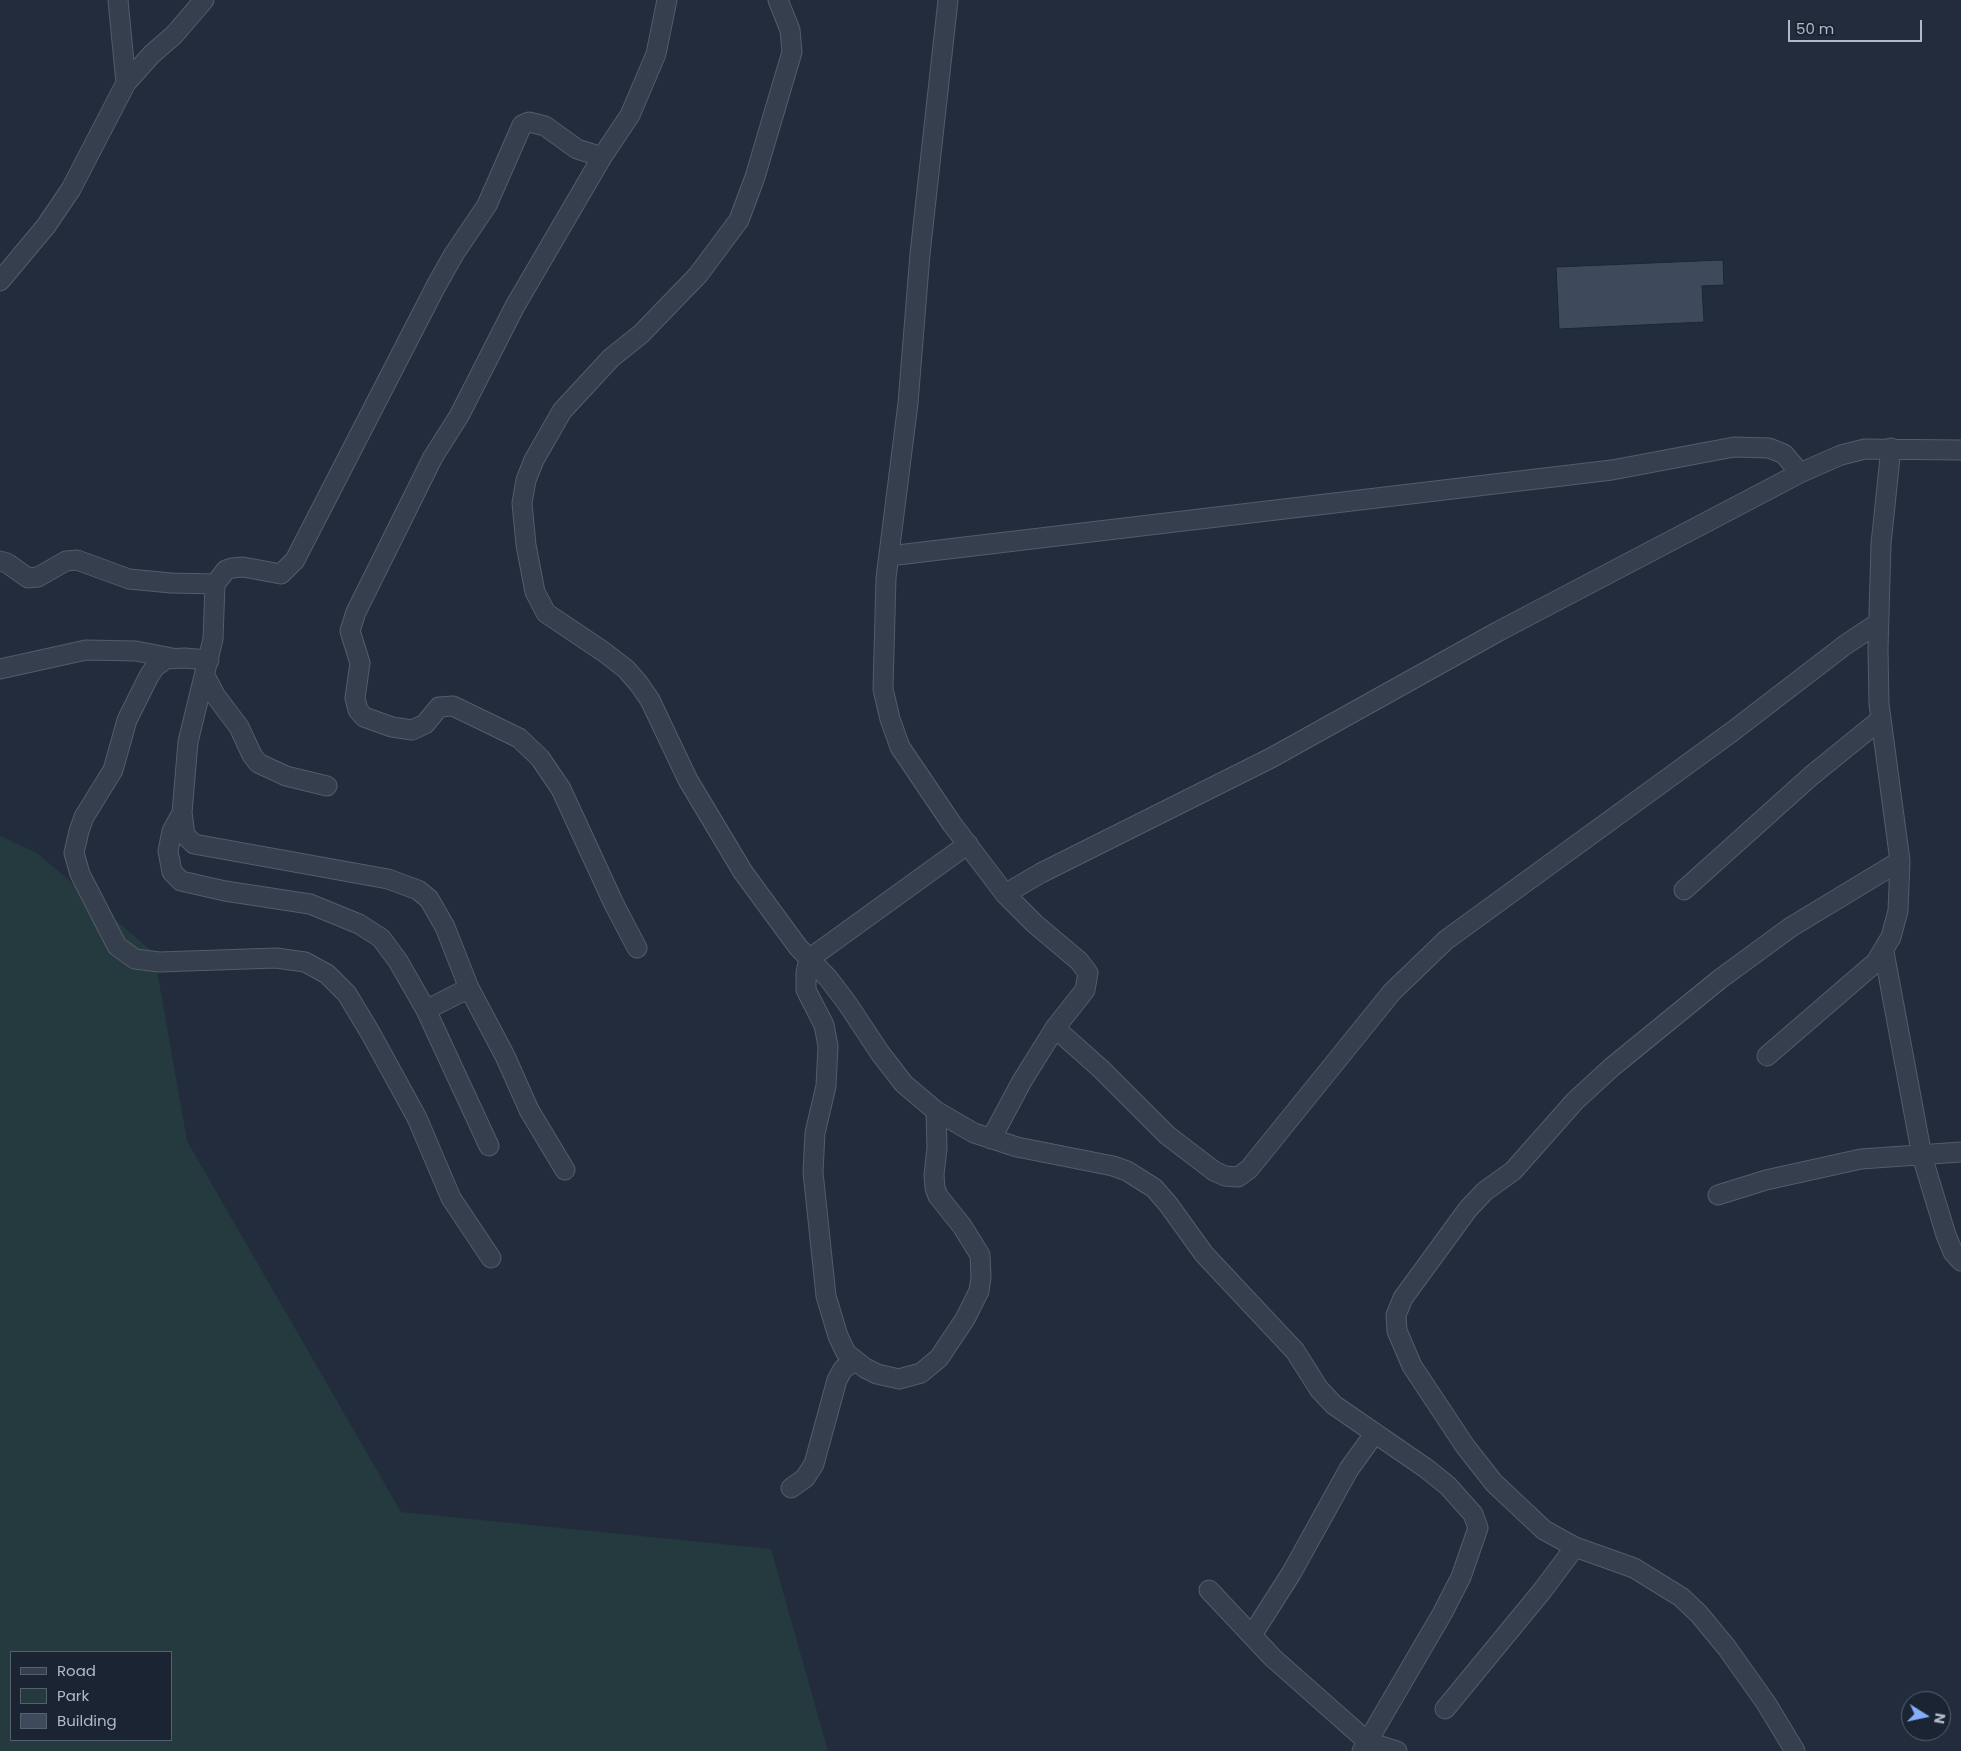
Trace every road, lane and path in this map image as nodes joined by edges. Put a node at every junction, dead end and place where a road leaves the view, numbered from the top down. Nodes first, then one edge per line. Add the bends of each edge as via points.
1 (118, 0) edge
2 (204, 0) edge
3 (667, 0) edge
4 (778, 0) edge
5 (948, 0) edge
6 (126, 83) junction
7 (602, 157) junction
8 (0, 281) edge
9 (1891, 448) junction
10 (1961, 450) edge
11 (1800, 473) junction
12 (889, 556) junction
13 (0, 561) edge
14 (215, 584) junction
15 (1878, 623) junction
16 (172, 658) junction
17 (207, 668) junction
18 (0, 669) edge
19 (1880, 720) junction
20 (327, 786) dead end
21 (182, 813) junction
22 (968, 844) junction
23 (1900, 861) junction
24 (1684, 890) dead end
25 (1005, 894) junction
26 (637, 948) dead end
27 (1884, 952) junction
28 (809, 960) junction
29 (469, 988) junction
30 (426, 1010) junction
31 (1055, 1028) junction
32 (1766, 1056) dead end
33 (936, 1110) junction
34 (990, 1139) junction
35 (488, 1146) dead end
36 (1961, 1152) edge
37 (1922, 1156) junction
38 (565, 1170) dead end
39 (1718, 1196) dead end
40 (491, 1258) dead end
41 (1961, 1261) edge
42 (855, 1361) junction
43 (1375, 1433) junction
44 (792, 1488) dead end
45 (1575, 1547) junction
46 (1209, 1590) dead end
47 (1252, 1635) junction
48 (1445, 1709) dead end
49 (1365, 1746) edge
50 (1397, 1751) edge
51 (1795, 1751) edge

1 - 6 street
2 - 6 street
3 - 7 street via 648,76 630,115
4 - 28 street via 790,30 792,52 739,220 698,275 641,334 611,358 562,411 534,460 522,503 526,545 540,605 552,618 604,652 639,684 717,832
5 - 12 street via 920,254 908,403
6 - 8 street via 71,190
7 - 14 street via 577,149 545,126 531,122 522,125 487,205 436,286 296,560 281,574 232,568 226,570
7 - 26 street via 515,306 459,416 433,457 356,612 350,632 360,664 355,698 364,717 412,730 425,724 439,707 453,706 519,738 540,758 560,789
9 - 10 street
9 - 11 street via 1865,449 1841,455
9 - 15 street via 1881,544
11 - 12 street via 1784,454 1769,448 1734,447 1612,470
11 - 25 street via 1500,631 1271,758
12 - 22 street via 882,661 883,689 890,719 900,747
13 - 14 street via 7,562 28,578 38,577 66,561 77,560 129,578
14 - 17 street via 215,621
15 - 19 street
15 - 31 street via 1446,940 1392,992 1249,1169 1238,1177 1214,1171 1167,1135
16 - 17 street
16 - 18 street via 136,651 86,650
16 - 40 street via 155,667 139,693 127,720 113,770 84,817 75,842 76,864 111,936 123,952 145,960 276,958 305,962 327,974 347,994 371,1034 417,1118 451,1198
17 - 20 street via 215,695 239,727 258,763 286,776
17 - 21 street via 188,742
19 - 23 street
19 - 24 street via 1811,776
21 - 29 street via 185,835 194,844 388,880 418,890 429,899 439,915
21 - 30 street via 172,832 168,851 169,864 176,878 210,888 310,904 358,924 385,943
22 - 25 street
22 - 28 street
23 - 27 street via 1898,911
23 - 45 street via 1791,927 1720,979 1612,1067 1575,1101 1513,1171 1468,1209 1399,1305 1396,1324 1406,1352 1465,1446 1518,1508 1544,1530
25 - 31 street via 1088,973 1085,990
27 - 32 street via 1866,973
27 - 37 street
28 - 33 street via 847,1003 893,1071 917,1097
28 - 42 street via 806,990 824,1025 828,1046 826,1086 813,1148 821,1262 826,1296 838,1336 846,1353
29 - 30 street
29 - 38 street via 529,1110
30 - 35 street
31 - 34 street
33 - 34 street
33 - 42 street via 937,1148 933,1183 938,1196 980,1255 979,1290 950,1343 939,1358 921,1373 893,1378 877,1374
34 - 43 street via 1114,1166 1154,1188 1204,1254 1295,1351 1334,1405
36 - 37 street
37 - 39 street via 1861,1159 1766,1180
37 - 41 street via 1946,1235
42 - 44 street via 843,1369 837,1380 814,1464
43 - 47 street via 1349,1469 1292,1572
43 - 49 street via 1448,1486 1473,1514 1478,1528 1461,1577 1442,1614
45 - 48 street
45 - 51 street via 1634,1568 1681,1597 1727,1648
46 - 47 street
47 - 49 street
49 - 50 street

